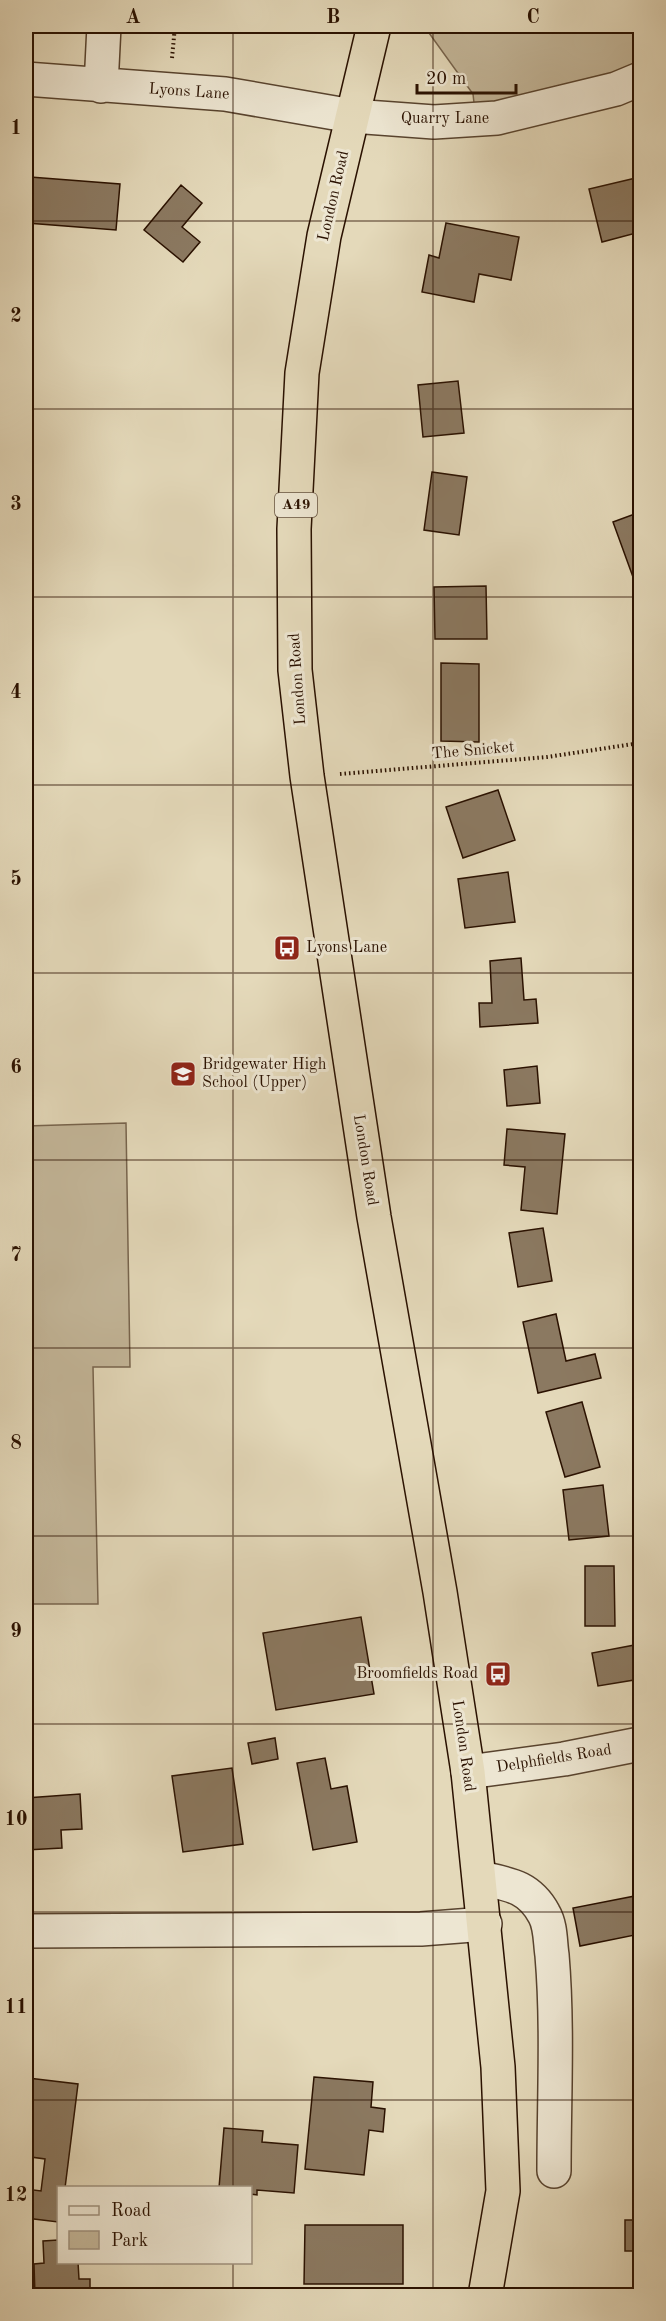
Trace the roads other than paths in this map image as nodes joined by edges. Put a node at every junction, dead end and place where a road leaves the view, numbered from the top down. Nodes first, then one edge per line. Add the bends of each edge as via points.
1 (104, 26) edge
2 (374, 26) edge
3 (26, 79) edge
4 (640, 79) edge
5 (101, 86) junction
6 (352, 116) junction
7 (640, 1744) edge
8 (468, 1772) junction
9 (480, 1878) junction
10 (485, 1924) junction
11 (26, 1931) edge
12 (554, 2171) dead end
13 (485, 2295) edge

1 - 5 street
2 - 6 highway, London Road / A49
3 - 5 street, Lyons Lane
4 - 6 street, Quarry Lane via 615,89 497,118 434,122
5 - 6 street, Lyons Lane via 225,94
6 - 8 highway, London Road / A49 via 324,236 302,373 294,529 295,658 307,776 374,1217
7 - 8 street, Delphfields Road
8 - 9 highway, London Road / A49
9 - 10 highway, London Road / A49
9 - 12 street via 519,1886 545,1915 554,1981
10 - 11 street via 421,1929
10 - 13 highway, London Road / A49 via 498,2067 502,2191

